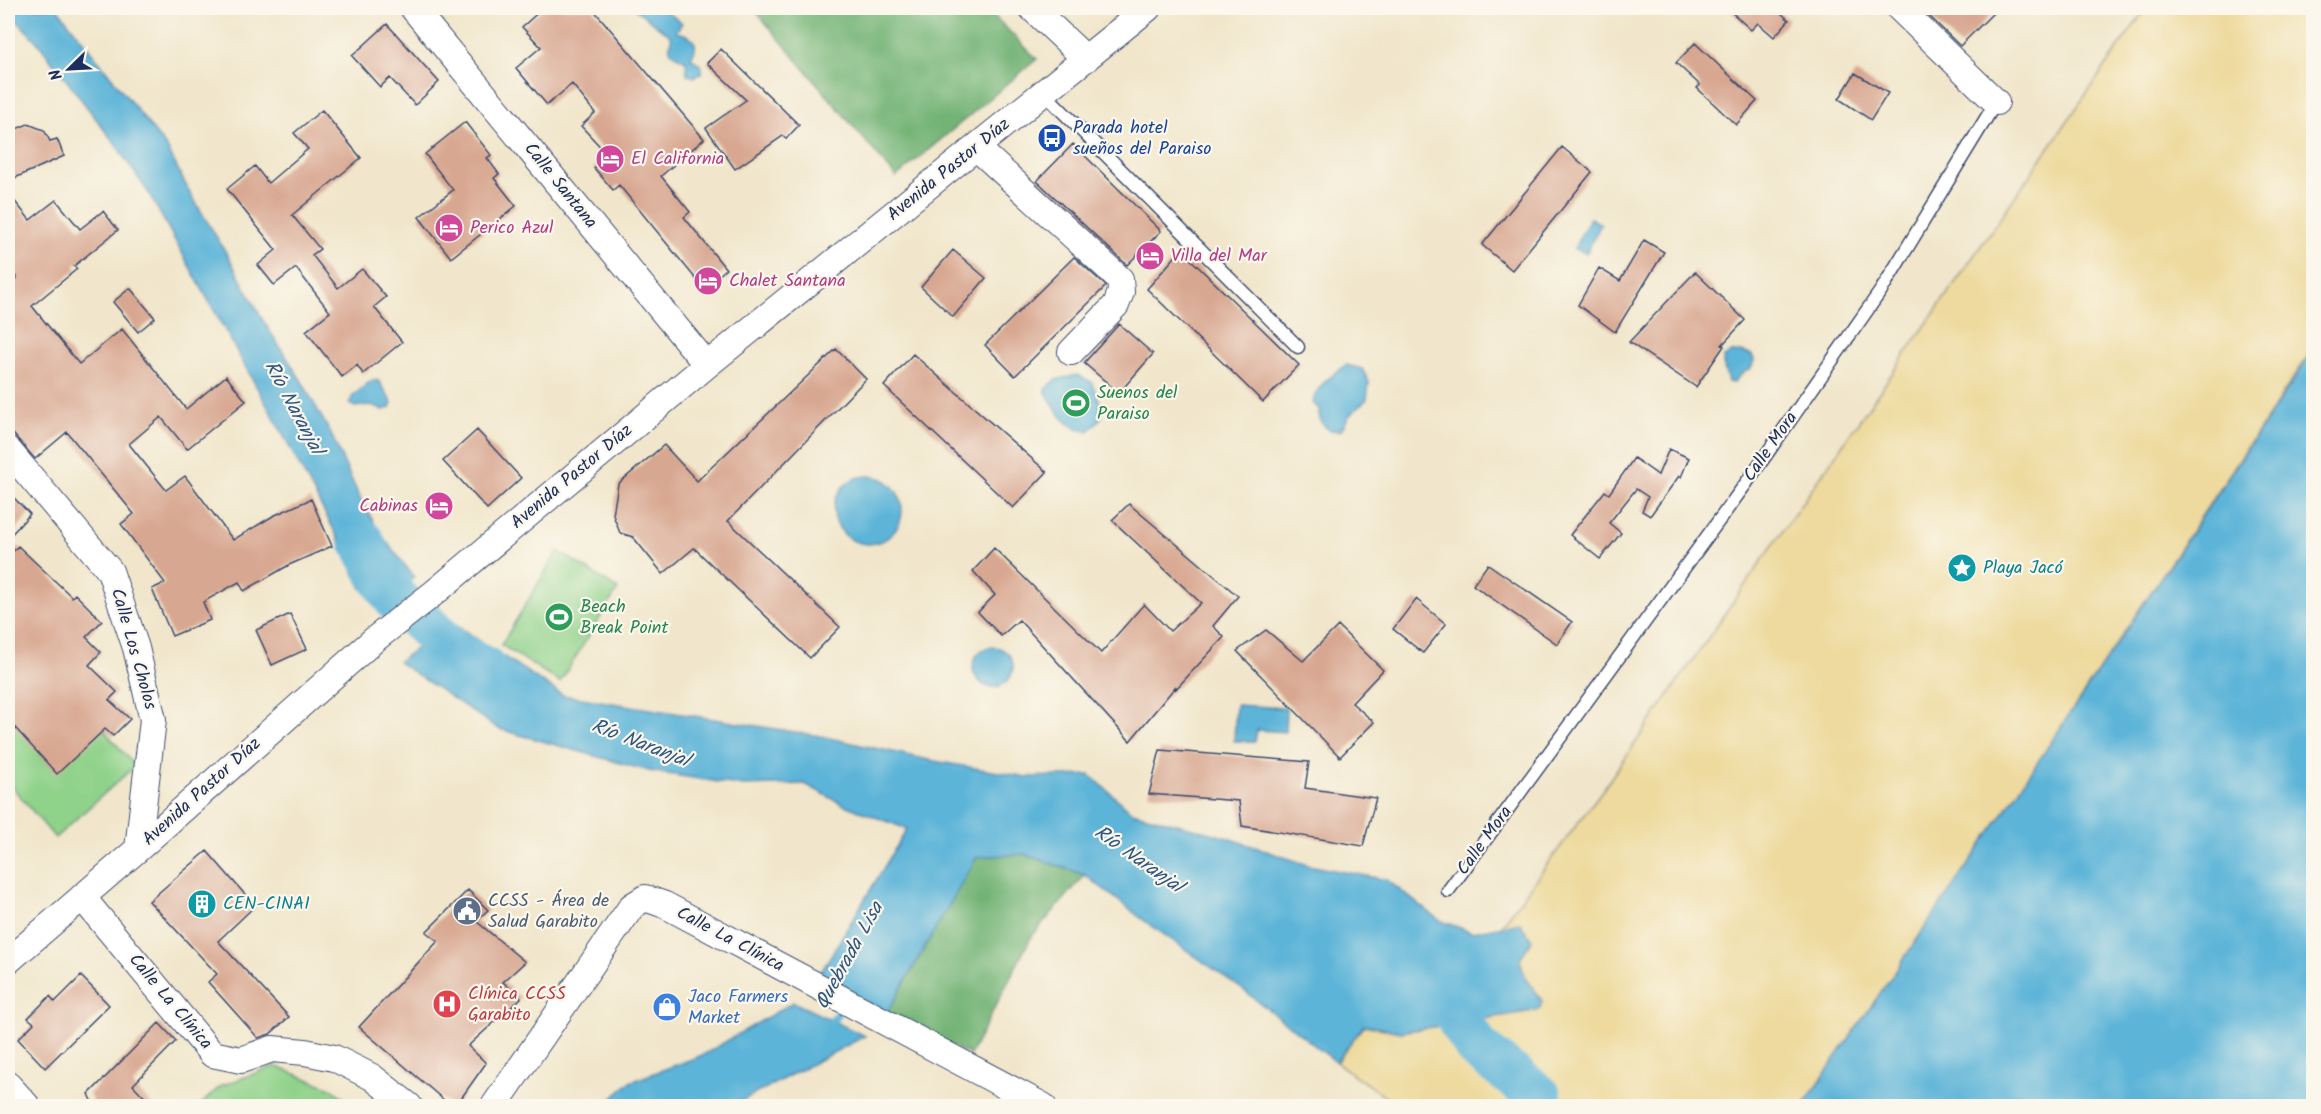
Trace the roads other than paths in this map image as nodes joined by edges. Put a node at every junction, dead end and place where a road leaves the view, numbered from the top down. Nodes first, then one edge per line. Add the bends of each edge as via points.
1 (412, 8) edge
2 (1032, 8) edge
3 (1148, 8) edge
4 (1899, 8) edge
5 (1086, 59) junction
6 (1044, 93) junction
7 (1996, 102) joint
8 (977, 148) junction
9 (1298, 347) dead end
10 (1071, 352) dead end
11 (707, 365) junction
12 (8, 450) edge
13 (138, 849) junction
14 (1448, 891) dead end
15 (82, 897) junction
16 (8, 961) edge
17 (8, 1085) edge
18 (27, 1107) edge
19 (409, 1107) edge
20 (494, 1107) edge
21 (1043, 1107) edge

1 - 11 street, Calle Santana
2 - 5 street
3 - 5 street, Avenida Pastor Díaz
4 - 7 street, Calle Mora
5 - 6 street, Avenida Pastor Díaz
6 - 8 street, Avenida Pastor Díaz
6 - 9 lane
7 - 14 lane, Calle Mora via 1882,289 1740,492
8 - 10 street via 1120,279 1116,305
8 - 11 street, Avenida Pastor Díaz
11 - 13 street, Avenida Pastor Díaz via 375,639
12 - 13 street, Calle Los Cholos via 110,571 136,648 153,720
13 - 15 street, Avenida Pastor Díaz
15 - 16 street, Avenida Pastor Díaz
15 - 19 street, Calle La Clínica via 212,1054 241,1060 272,1049 333,1058 372,1077
17 - 18 street
20 - 21 street, Calle La Clínica via 632,906 645,898

